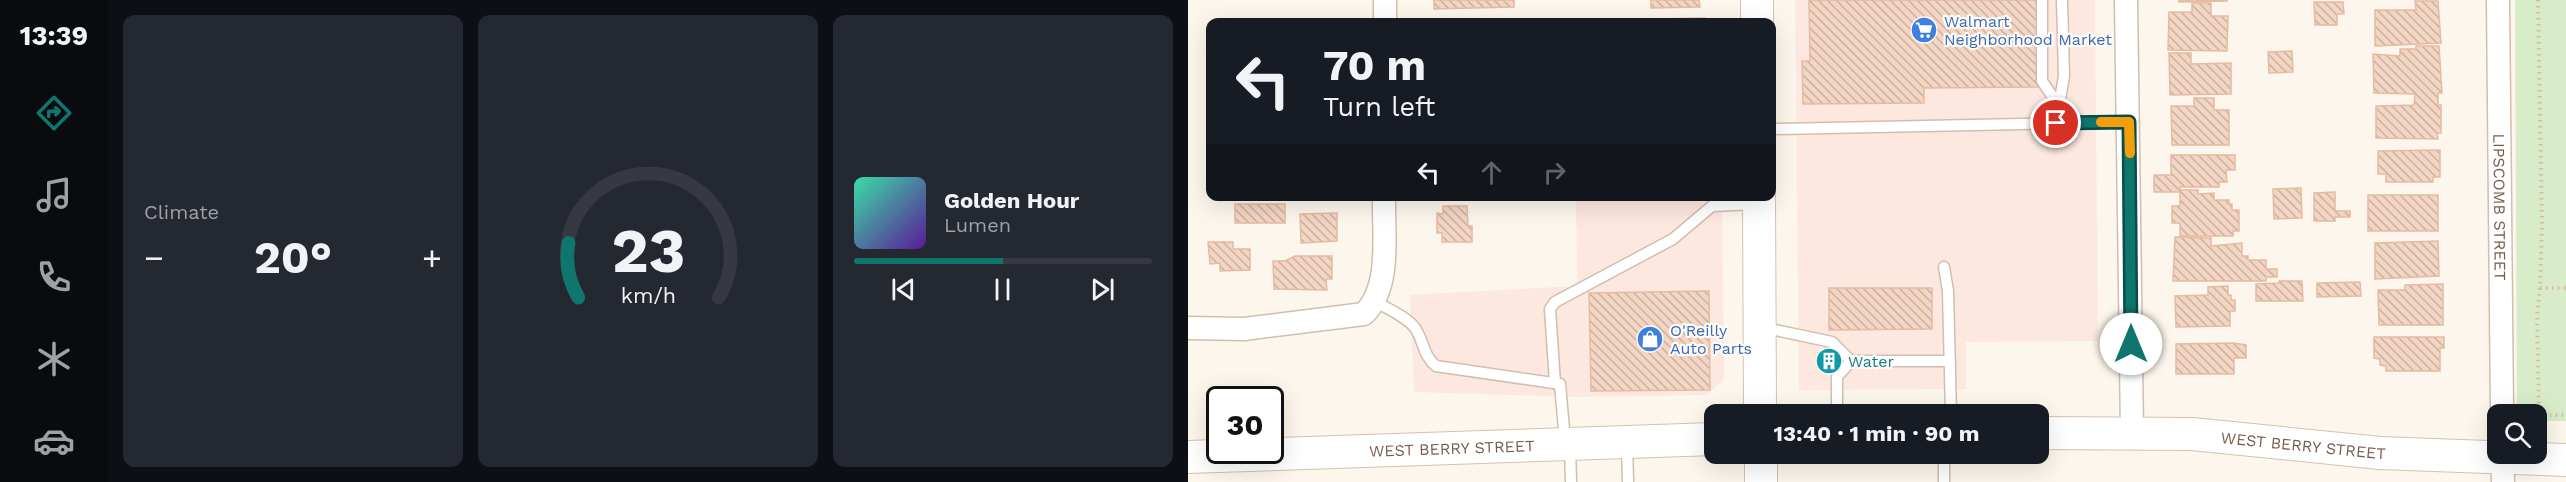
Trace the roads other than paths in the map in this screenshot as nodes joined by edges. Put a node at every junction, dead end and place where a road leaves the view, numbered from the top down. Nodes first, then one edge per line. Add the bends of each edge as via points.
1 (1385, 0) edge
2 (1757, 0) edge
3 (2042, 0) edge
4 (2062, 0) edge
5 (2126, 0) edge
6 (2498, 0) edge
7 (1385, 18) edge
8 (1757, 18) edge
9 (2059, 106) junction
10 (2129, 122) junction
11 (2056, 123) junction
12 (1776, 129) edge
13 (1384, 201) edge
14 (1751, 201) edge
15 (1759, 201) edge
16 (1944, 267) dead end
17 (1374, 301) junction
18 (1760, 327) junction
19 (1188, 328) edge
20 (1851, 361) junction
21 (1950, 361) junction
22 (1555, 382) junction
23 (1760, 404) edge
24 (1837, 404) edge
25 (1951, 404) edge
26 (2502, 404) edge
27 (2132, 432) junction
28 (2049, 433) edge
29 (1704, 439) edge
30 (1627, 442) junction
31 (1568, 445) junction
32 (1188, 457) edge
33 (2566, 460) edge
34 (1761, 464) edge
35 (1944, 464) edge
36 (2502, 465) edge
37 (1571, 482) edge
38 (1628, 482) edge
39 (1761, 482) edge
40 (1944, 482) edge

1 - 7 street
2 - 8 main road
3 - 9 lane via 2042,81
4 - 9 lane via 2064,76
5 - 10 street
6 - 26 street, LIPSCOMB STREET
9 - 11 lane
10 - 11 lane
10 - 27 street
11 - 12 lane
13 - 17 street via 1381,286
14 - 22 lane via 1712,206 1673,239 1555,302 1550,309
15 - 18 main road
16 - 21 lane
17 - 19 street via 1364,314 1348,318 1244,329
17 - 22 lane via 1410,323 1436,366
18 - 20 lane via 1832,342
18 - 23 main road
20 - 21 lane
20 - 24 lane via 1837,377
21 - 25 lane
22 - 31 lane via 1562,388
27 - 28 main road, WEST BERRY STREET
27 - 36 main road, WEST BERRY STREET via 2280,441
29 - 30 main road, WEST BERRY STREET
30 - 31 main road, WEST BERRY STREET
30 - 38 lane
31 - 32 main road, WEST BERRY STREET
31 - 37 lane
33 - 36 main road, WEST BERRY STREET
34 - 39 main road
35 - 40 lane

